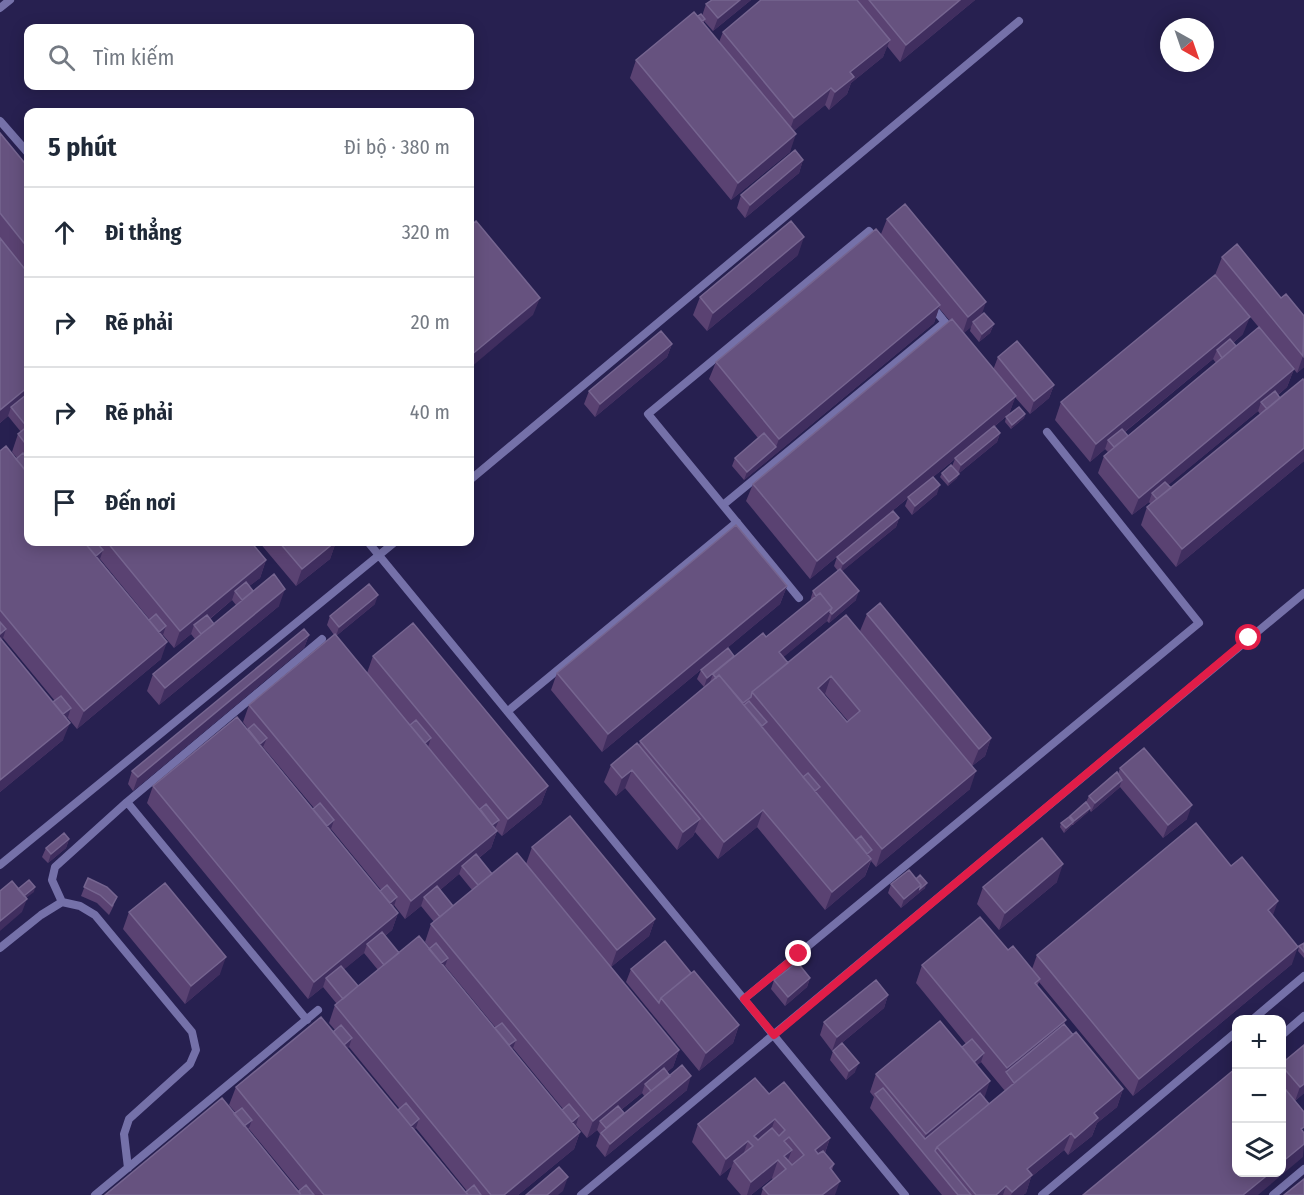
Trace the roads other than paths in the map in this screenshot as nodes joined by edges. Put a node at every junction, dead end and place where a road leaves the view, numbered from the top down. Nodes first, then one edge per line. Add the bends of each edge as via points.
1 (10, 0) edge
2 (0, 8) edge
3 (1019, 21) dead end
4 (0, 121) edge
5 (24, 148) edge
6 (884, 249) edge
7 (922, 295) edge
8 (945, 322) junction
9 (960, 340) edge
10 (1047, 432) dead end
11 (474, 477) edge
12 (723, 505) junction
13 (737, 522) junction
14 (371, 546) edge
15 (390, 546) edge
16 (379, 555) junction
17 (1304, 593) edge
18 (799, 598) dead end
19 (322, 639) dead end
20 (508, 711) junction
21 (127, 802) junction
22 (0, 865) edge
23 (62, 902) junction
24 (0, 948) edge
25 (1304, 976) edge
26 (744, 999) junction
27 (318, 1010) dead end
28 (1258, 1015) edge
29 (1304, 1016) edge
30 (307, 1020) junction
31 (1286, 1031) edge
32 (774, 1035) junction
33 (1232, 1035) edge
34 (128, 1168) junction
35 (1304, 1169) edge
36 (95, 1195) edge
37 (581, 1195) edge
38 (905, 1195) edge
39 (1042, 1195) edge
40 (1273, 1195) edge

1 - 2 lane
3 - 11 lane
4 - 5 lane
6 - 12 lane via 869,231 648,414
7 - 8 lane
8 - 9 lane
8 - 12 lane
10 - 26 lane via 1199,623
12 - 13 lane
13 - 18 lane
13 - 20 lane
14 - 16 lane
15 - 16 lane
16 - 20 lane
16 - 22 lane
17 - 32 lane
19 - 21 lane
20 - 26 lane
21 - 23 lane via 54,867 52,880
21 - 30 lane
23 - 24 lane
23 - 34 lane via 95,915 192,1032 195,1050 190,1064 129,1119 124,1134
25 - 28 lane
26 - 32 lane
27 - 30 lane
29 - 31 lane
30 - 34 lane
32 - 37 lane
32 - 38 lane
33 - 39 lane
34 - 36 lane
35 - 40 lane

